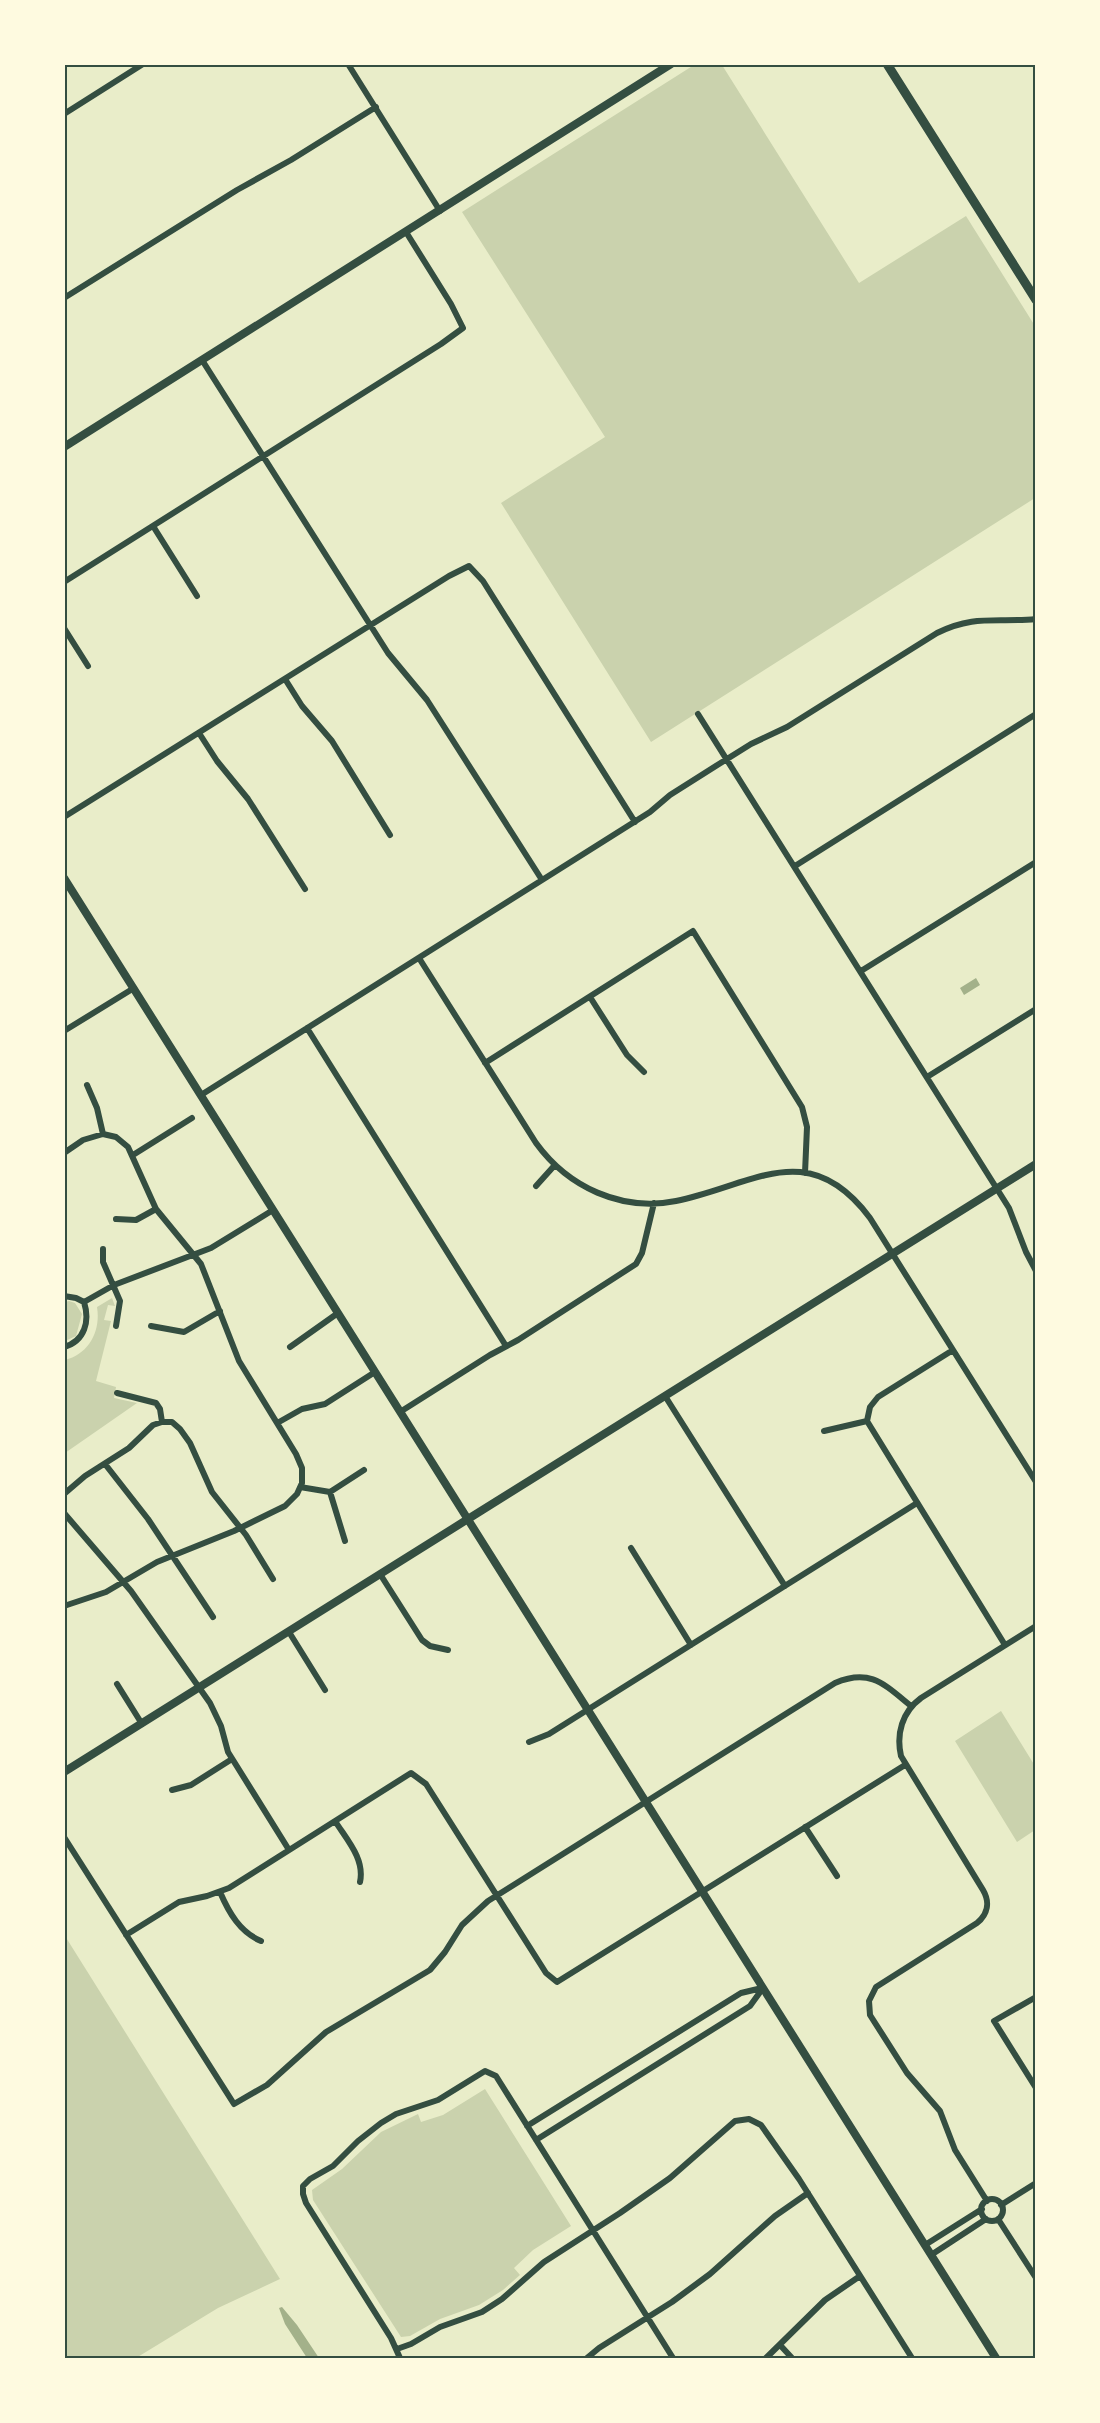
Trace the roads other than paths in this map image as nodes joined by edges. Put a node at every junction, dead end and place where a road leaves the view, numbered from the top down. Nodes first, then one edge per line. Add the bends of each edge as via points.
1 (143, 64) edge
2 (348, 64) edge
3 (671, 64) edge
4 (887, 64) edge
5 (376, 107) junction
6 (64, 114) edge
7 (440, 211) junction
8 (406, 232) junction
9 (64, 298) edge
10 (1035, 300) edge
11 (202, 360) junction
12 (64, 447) edge
13 (263, 456) junction
14 (153, 526) junction
15 (64, 582) edge
16 (197, 596) dead end
17 (1035, 620) edge
18 (370, 625) junction
19 (64, 628) edge
20 (88, 666) dead end
21 (285, 679) junction
22 (698, 714) dead end
23 (1034, 718) edge
24 (199, 733) junction
25 (727, 759) junction
26 (64, 818) edge
27 (634, 822) junction
28 (390, 835) dead end
29 (1035, 862) edge
30 (795, 866) junction
31 (64, 878) edge
32 (542, 880) junction
33 (304, 889) dead end
34 (419, 958) junction
35 (861, 971) junction
36 (134, 988) junction
37 (591, 997) junction
38 (1035, 1009) edge
39 (307, 1028) junction
40 (64, 1031) edge
41 (484, 1062) junction
42 (644, 1072) dead end
43 (927, 1077) junction
44 (87, 1085) dead end
45 (201, 1095) junction
46 (192, 1118) dead end
47 (103, 1134) junction
48 (64, 1154) edge
49 (133, 1155) junction
50 (1035, 1164) edge
51 (554, 1166) junction
52 (805, 1173) junction
53 (536, 1186) dead end
54 (997, 1188) junction
55 (654, 1203) junction
56 (156, 1209) junction
57 (273, 1210) junction
58 (116, 1220) dead end
59 (103, 1249) dead end
60 (893, 1253) junction
61 (194, 1256) junction
62 (1035, 1271) edge
63 (114, 1285) junction
64 (64, 1296) edge
65 (84, 1302) junction
66 (220, 1311) junction
67 (338, 1313) junction
68 (116, 1326) dead end
69 (151, 1326) dead end
70 (506, 1346) junction
71 (64, 1347) edge
72 (290, 1347) dead end
73 (953, 1350) junction
74 (375, 1372) junction
75 (117, 1393) dead end
76 (665, 1396) junction
77 (400, 1412) junction
78 (867, 1421) junction
79 (162, 1422) junction
80 (279, 1422) junction
81 (825, 1431) dead end
82 (105, 1464) junction
83 (364, 1470) dead end
84 (1035, 1482) edge
85 (300, 1487) junction
86 (330, 1492) junction
87 (64, 1494) edge
88 (917, 1503) junction
89 (64, 1513) edge
90 (468, 1519) junction
91 (241, 1527) junction
92 (345, 1541) dead end
93 (631, 1548) dead end
94 (172, 1555) junction
95 (380, 1575) junction
96 (273, 1580) dead end
97 (124, 1581) junction
98 (785, 1586) junction
99 (64, 1606) edge
100 (213, 1617) dead end
101 (1035, 1626) edge
102 (289, 1632) junction
103 (691, 1645) junction
104 (1005, 1645) junction
105 (448, 1650) dead end
106 (117, 1684) dead end
107 (199, 1688) junction
108 (325, 1690) dead end
109 (911, 1706) junction
110 (588, 1710) junction
111 (142, 1724) junction
112 (529, 1743) dead end
113 (232, 1759) junction
114 (905, 1765) junction
115 (64, 1772) edge
116 (172, 1790) dead end
117 (645, 1802) junction
118 (335, 1821) junction
119 (805, 1827) junction
120 (64, 1837) edge
121 (289, 1850) junction
122 (837, 1876) dead end
123 (360, 1882) dead end
124 (220, 1892) junction
125 (702, 1892) junction
126 (497, 1896) junction
127 (126, 1935) junction
128 (261, 1941) dead end
129 (763, 1988) junction
130 (1035, 1997) edge
131 (1035, 2088) edge
132 (527, 2126) junction
133 (536, 2140) junction
134 (1035, 2183) edge
135 (808, 2193) junction
136 (987, 2201) junction
137 (1001, 2205) junction
138 (982, 2209) junction
139 (986, 2219) junction
140 (999, 2219) junction
141 (593, 2230) junction
142 (925, 2245) junction
143 (931, 2255) junction
144 (860, 2276) junction
145 (1035, 2278) edge
146 (647, 2318) junction
147 (780, 2346) junction
148 (397, 2349) junction
149 (399, 2358) edge
150 (587, 2358) edge
151 (673, 2358) edge
152 (766, 2358) edge
153 (792, 2358) edge
154 (912, 2358) edge
155 (996, 2358) edge

1 - 6 street
2 - 5 street
3 - 7 street
4 - 10 main road
5 - 7 street
5 - 9 street
7 - 8 street
8 - 11 street
8 - 13 street via 463,328
11 - 12 street
11 - 13 street
13 - 14 street
13 - 18 street
14 - 15 street
14 - 16 street
17 - 25 street via 977,620 946,628 787,727
18 - 21 street
18 - 27 street via 469,566 483,581
18 - 32 street via 397,665 427,699
19 - 20 street
21 - 24 street
21 - 28 street via 332,741
22 - 25 street
23 - 30 street
24 - 26 street
24 - 33 street via 248,799
25 - 27 street
25 - 30 street
27 - 32 street
29 - 35 street
30 - 35 street
31 - 36 main road
32 - 34 street
34 - 39 street
34 - 41 street
35 - 43 street
36 - 40 street
36 - 45 main road
37 - 41 street
37 - 42 street via 627,1055
37 - 52 street via 693,931 802,1107 807,1127
38 - 43 street
39 - 45 street
39 - 70 street
41 - 51 street
43 - 54 street
44 - 47 street
45 - 57 main road
46 - 49 street
47 - 48 street via 82,1140
47 - 49 street via 121,1140
49 - 56 street
50 - 54 main road
51 - 53 street
51 - 55 street via 573,1182 596,1193
52 - 55 street via 770,1173 684,1199
52 - 60 street via 827,1180 852,1197
54 - 60 main road
54 - 62 street
55 - 70 street via 636,1264
56 - 58 street via 136,1220
56 - 61 street
57 - 61 street
57 - 67 main road
59 - 63 street via 103,1262
60 - 73 street
60 - 76 main road
61 - 63 street
61 - 66 street
63 - 65 street
63 - 68 street via 120,1301
64 - 65 street
65 - 71 street via 85,1330 76,1342
66 - 69 street via 184,1332
66 - 80 street via 239,1361
67 - 72 street
67 - 74 main road
70 - 77 street
73 - 78 street via 878,1397 870,1407
73 - 84 street
74 - 77 main road
74 - 80 street via 325,1404 302,1409
75 - 79 street via 153,1401 160,1409
76 - 90 main road
76 - 98 street
77 - 90 main road
78 - 81 street
78 - 88 street
79 - 82 street
79 - 91 street via 172,1422 184,1433 213,1492
80 - 85 street via 300,1463
82 - 87 street
82 - 94 street
83 - 86 street
85 - 86 street
85 - 91 street via 290,1502
86 - 92 street
88 - 98 street
88 - 104 street
89 - 97 street
90 - 95 street
90 - 110 main road
91 - 94 street
91 - 96 street
93 - 103 street
94 - 97 street
94 - 100 street
95 - 102 street
95 - 105 street via 422,1640
97 - 99 street via 101,1594
97 - 107 street
98 - 103 street
101 - 104 street
102 - 107 street
102 - 108 street
103 - 110 street
104 - 109 street
106 - 111 street
107 - 111 street
107 - 113 street via 218,1719
109 - 114 street via 899,1738
109 - 117 street via 880,1681 861,1676 847,1678
110 - 112 street
110 - 117 main road
111 - 115 street
113 - 116 street via 191,1785
113 - 121 street
114 - 119 street
114 - 136 street via 988,1903 984,1917 977,1923 876,1987 868,2006 906,2073 940,2111 955,2150
117 - 125 main road
117 - 126 street
118 - 121 street
118 - 123 street via 358,1858
118 - 126 street via 411,1773 426,1784
119 - 122 street
119 - 125 street
120 - 127 street
121 - 124 street
124 - 127 street via 179,1902
124 - 128 street via 239,1927
125 - 126 street via 557,1982 546,1973
125 - 129 main road
126 - 127 street via 471,1915 430,1970 326,2032 267,2085 234,2104
129 - 132 street via 741,1993
129 - 133 street via 750,2006
129 - 142 main road
130 - 131 street via 994,2021
132 - 133 street
132 - 148 street via 496,2076 485,2072 441,2098 381,2123 333,2166 306,2182 304,2198
133 - 141 street
134 - 137 street
135 - 141 street via 758,2122 735,2121 670,2178
135 - 144 street
135 - 146 street via 775,2216 710,2274
136 - 137 street via 996,2200
136 - 138 street
137 - 140 street
138 - 139 street
138 - 142 street
139 - 140 street
139 - 143 street
140 - 145 street
141 - 146 street
141 - 148 street via 540,2265 494,2305
142 - 143 main road
143 - 155 main road
144 - 147 street via 825,2300
144 - 154 street
146 - 150 street
146 - 151 street
147 - 152 street
147 - 153 street
148 - 149 street

